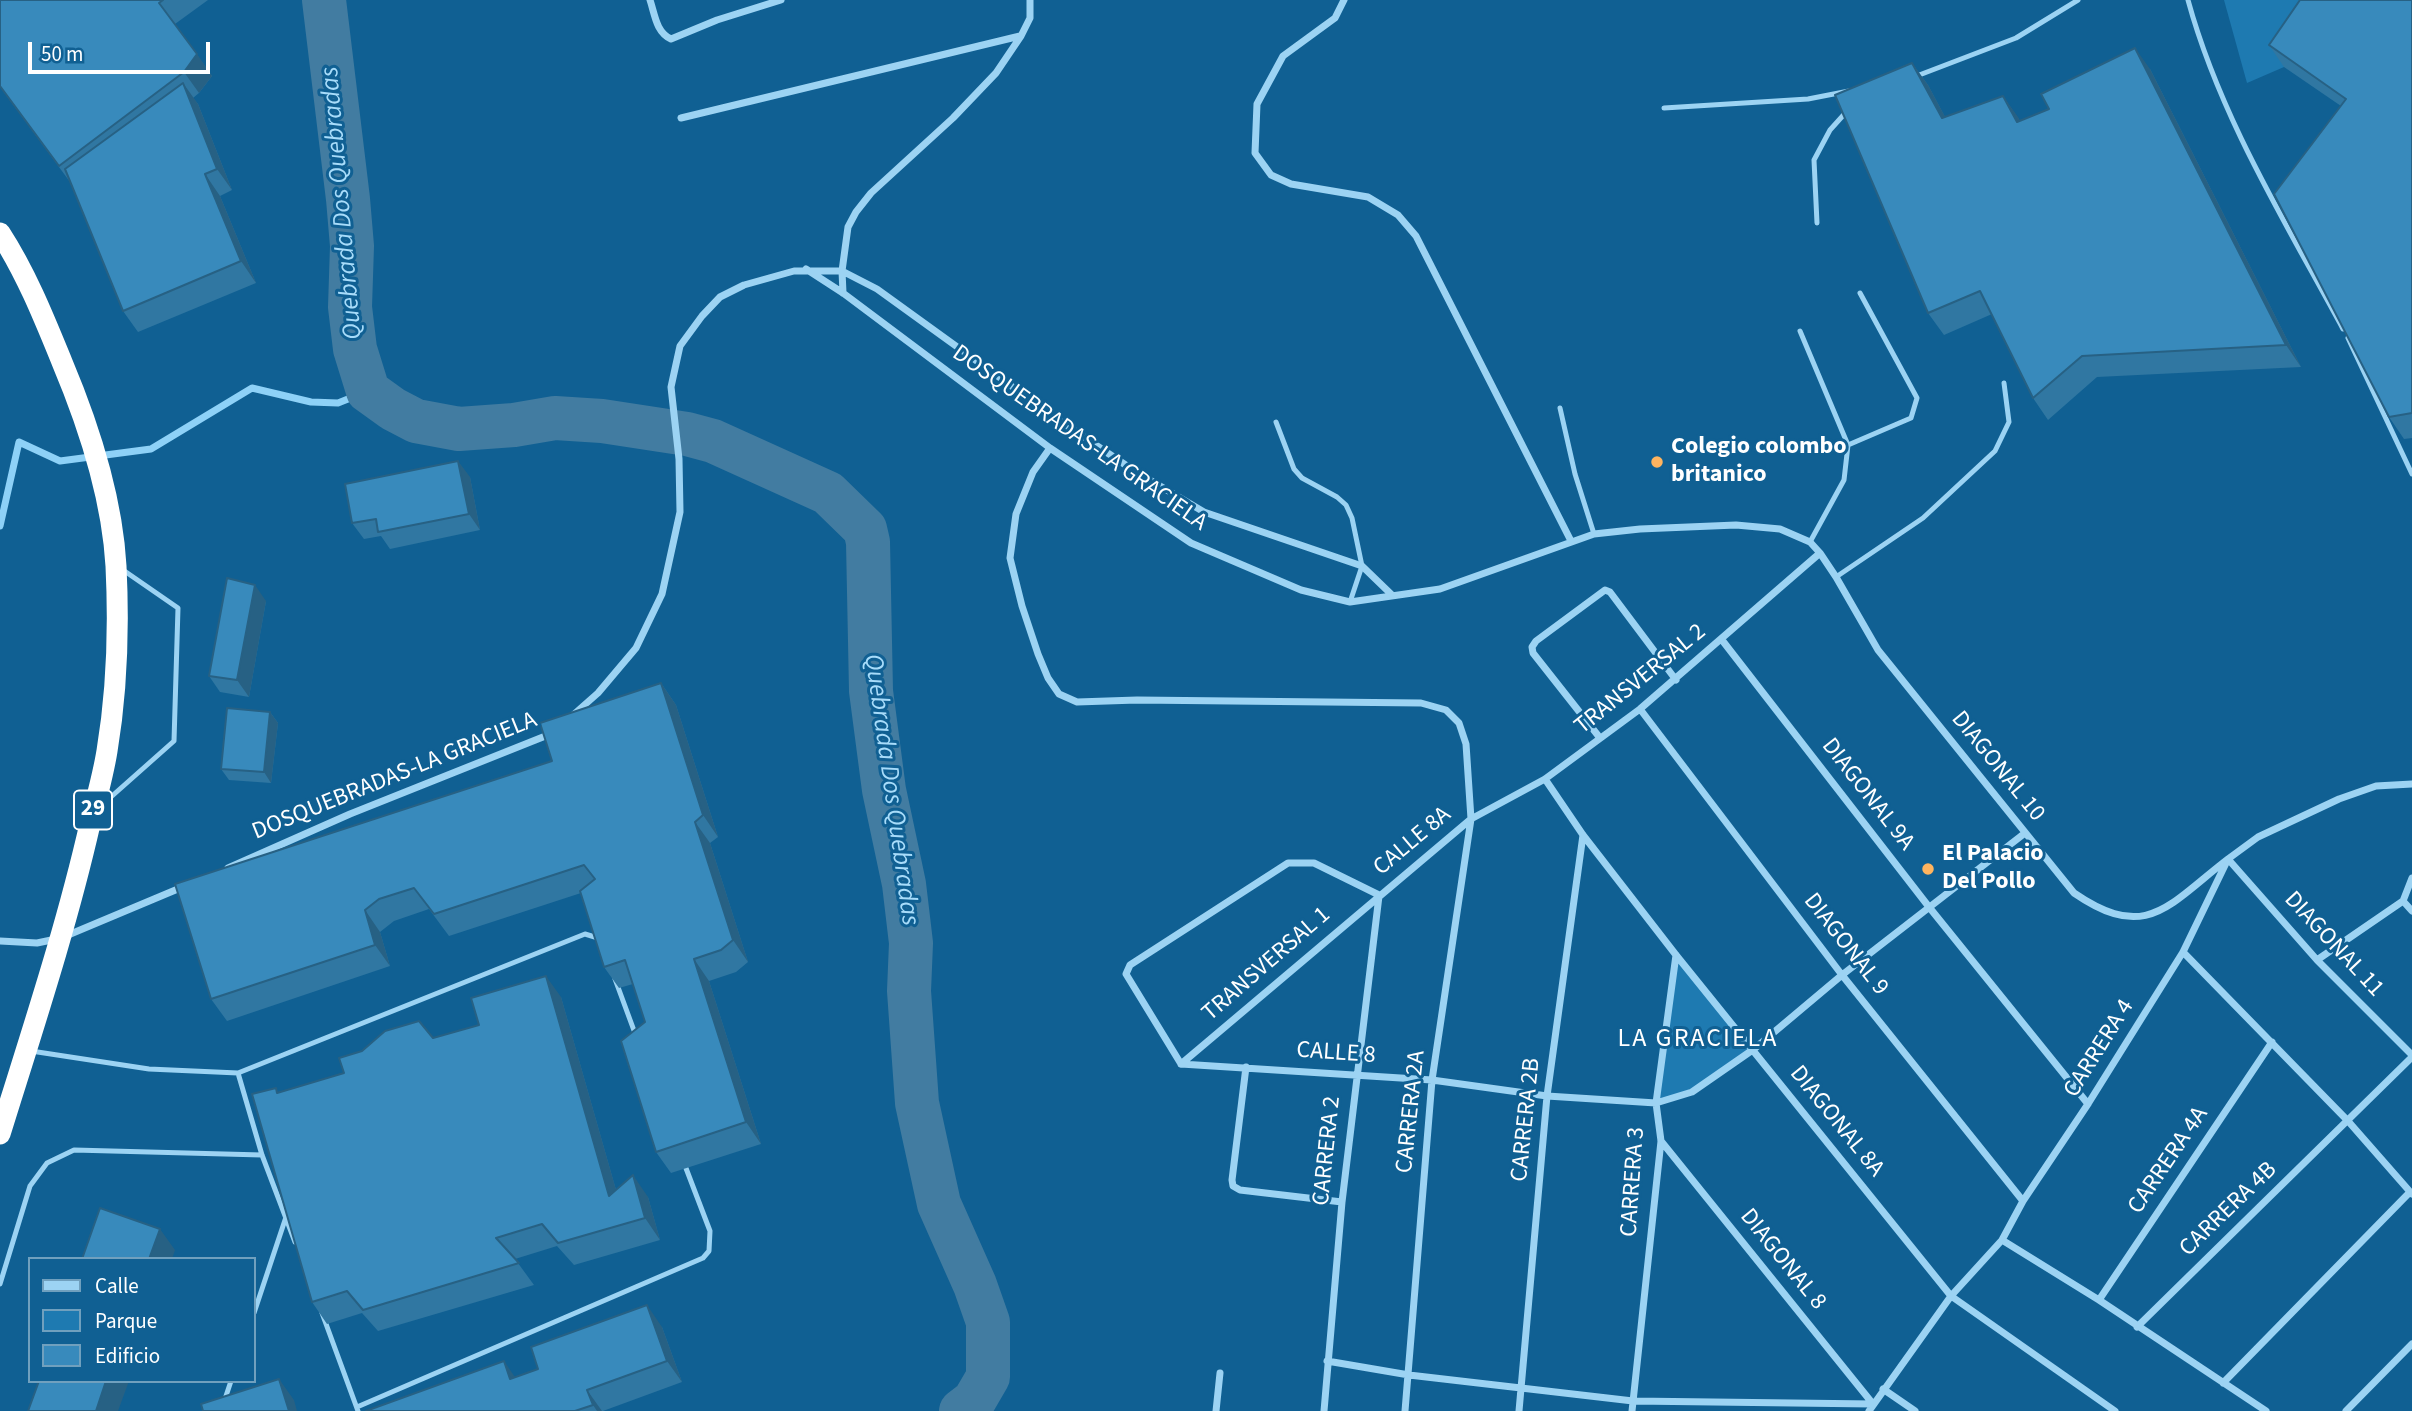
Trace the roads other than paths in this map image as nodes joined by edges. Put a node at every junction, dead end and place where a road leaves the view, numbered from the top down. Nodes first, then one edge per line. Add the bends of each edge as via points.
1 (650, 0) edge
2 (781, 0) edge
3 (1030, 0) edge
4 (1345, 0) edge
5 (2078, 0) edge
6 (2188, 0) edge
7 (1021, 36) junction
8 (1910, 78) edge
9 (1856, 89) edge
10 (1853, 104) edge
11 (1664, 108) dead end
12 (681, 118) dead end
13 (1817, 223) dead end
14 (0, 233) edge
15 (806, 269) junction
16 (842, 271) junction
17 (843, 293) junction
18 (1860, 293) dead end
19 (1800, 331) dead end
20 (2004, 383) dead end
21 (1560, 408) dead end
22 (1276, 422) dead end
23 (1848, 445) junction
24 (1050, 448) junction
25 (2412, 474) edge
26 (1780, 529) joint
27 (1594, 534) junction
28 (1571, 541) junction
29 (1810, 542) junction
30 (1821, 553) junction
31 (116, 565) junction
32 (1362, 566) junction
33 (1836, 577) junction
34 (1392, 595) junction
35 (1350, 602) junction
36 (1722, 640) junction
37 (1676, 680) junction
38 (1640, 709) junction
39 (1600, 738) junction
40 (1545, 779) junction
41 (2412, 784) edge
42 (93, 813) junction
43 (1471, 819) junction
44 (2025, 833) junction
45 (1583, 835) junction
46 (2228, 859) junction
47 (222, 870) edge
48 (2412, 878) edge
49 (197, 881) edge
50 (1379, 895) junction
51 (2403, 901) junction
52 (2412, 904) edge
53 (1929, 907) junction
54 (2412, 911) edge
55 (61, 938) junction
56 (601, 941) edge
57 (0, 944) edge
58 (2183, 953) junction
59 (1676, 955) junction
60 (2317, 960) junction
61 (610, 966) edge
62 (1842, 975) junction
63 (639, 1042) edge
64 (2272, 1042) junction
65 (1754, 1049) junction
66 (27, 1050) junction
67 (2412, 1056) edge
68 (1181, 1065) junction
69 (1246, 1068) junction
70 (238, 1073) junction
71 (1356, 1074) junction
72 (1432, 1080) junction
73 (1547, 1096) junction
74 (1656, 1103) junction
75 (2088, 1104) junction
76 (2348, 1121) junction
77 (1, 1127) edge
78 (1661, 1141) junction
79 (262, 1155) junction
80 (681, 1156) edge
81 (2411, 1193) edge
82 (2024, 1201) junction
83 (1342, 1202) junction
84 (286, 1217) junction
85 (2002, 1240) junction
86 (300, 1255) edge
87 (0, 1284) edge
88 (1951, 1296) junction
89 (2099, 1300) junction
90 (319, 1306) edge
91 (256, 1307) edge
92 (2137, 1327) junction
93 (2412, 1344) edge
94 (1326, 1361) junction
95 (1220, 1373) dead end
96 (1409, 1375) junction
97 (230, 1383) edge
98 (2223, 1383) junction
99 (1521, 1387) junction
100 (1883, 1390) junction
101 (1633, 1401) junction
102 (1871, 1407) edge
103 (357, 1409) edge
104 (220, 1411) edge
105 (1216, 1411) edge
106 (1324, 1411) edge
107 (1405, 1411) edge
108 (1519, 1411) edge
109 (1632, 1411) edge
110 (1915, 1411) edge
111 (2115, 1411) edge
112 (2266, 1411) edge
113 (2346, 1411) edge

1 - 2 street via 658,28 671,39
3 - 7 street via 1030,18
4 - 28 street via 1335,18 1283,56 1257,104 1255,153 1271,176 1291,184 1368,197 1398,215 1416,236
5 - 8 lane via 2016,38
6 - 25 lane via 2199,40 2245,146 2347,336
7 - 12 street
7 - 16 street via 996,73 856,212 848,227
9 - 11 lane via 1808,99
10 - 13 lane via 1830,130 1814,160
14 - 31 highway, 29 via 32,290 81,408 101,476
15 - 16 street, DOSQUEBRADAS-LA GRACIELA
15 - 17 street, DOSQUEBRADAS-LA GRACIELA
15 - 47 street, DOSQUEBRADAS-LA GRACIELA via 744,285 720,298 680,346 671,387 680,512 662,594 636,648 598,693 553,733
16 - 17 street
16 - 32 street, DOSQUEBRADAS-LA GRACIELA via 877,289 1057,419 1204,512
17 - 24 street, DOSQUEBRADAS-LA GRACIELA
18 - 23 lane via 1917,398 1911,418
19 - 23 lane
20 - 33 lane via 2009,422 1995,451 1923,518
21 - 27 lane
22 - 32 lane via 1294,469 1346,505
23 - 29 lane via 1844,480
24 - 35 street, DOSQUEBRADAS-LA GRACIELA via 1191,543 1301,590
24 - 43 street, CARRERA 2A via 1032,472 1016,514 1010,558 1038,654 1059,694 1077,702 1408,702 1446,710 1459,723 1466,744
26 - 27 street, DOSQUEBRADAS-LA GRACIELA via 1736,525
26 - 29 street, DIAGONAL 10
27 - 28 street, DOSQUEBRADAS-LA GRACIELA
28 - 34 street, DOSQUEBRADAS-LA GRACIELA via 1440,589
29 - 30 street, DIAGONAL 10
30 - 33 street, DIAGONAL 10
30 - 36 street, TRANSVERSAL 2
31 - 42 highway, 29 via 113,699
31 - 42 lane via 178,608 174,741
32 - 34 street, DOSQUEBRADAS-LA GRACIELA
32 - 35 lane
33 - 44 street, DIAGONAL 10 via 1878,650
34 - 35 street, DOSQUEBRADAS-LA GRACIELA
36 - 37 street, TRANSVERSAL 2
36 - 53 street, DIAGONAL 9A
37 - 38 street, TRANSVERSAL 2
37 - 39 street via 1605,590 1536,641 1533,653
38 - 39 street, TRANSVERSAL 2
38 - 62 street, DIAGONAL 9
39 - 40 street, TRANSVERSAL 2
40 - 43 street, TRANSVERSAL 2
40 - 45 street, DIAGONAL 8A
41 - 46 street, CARRERA 4 via 2376,786 2339,799 2258,837
42 - 55 highway, 29
43 - 50 street, CALLE 8A
43 - 72 street, CARRERA 2A
44 - 46 street, DIAGONAL 10 via 2074,894 2098,910 2130,919 2152,916
44 - 53 street
45 - 59 street, DIAGONAL 8A
45 - 73 street, CARRERA 2B
46 - 58 street, CARRERA 4
46 - 60 street, DIAGONAL 11
48 - 51 street
49 - 55 street
50 - 68 street, TRANSVERSAL 1
50 - 68 street via 1314,863 1288,863 1130,965 1126,974
50 - 71 street, CARRERA 2
51 - 52 street
51 - 54 street
51 - 60 street
53 - 62 street
53 - 75 street, DIAGONAL 9A
55 - 57 street
55 - 66 highway, 29
56 - 70 lane via 585,934
58 - 64 street
58 - 75 street, CARRERA 4
59 - 65 street, DIAGONAL 8A
59 - 74 street, CARRERA 3
60 - 67 street, DIAGONAL 11
61 - 63 lane
62 - 65 street
62 - 82 street, DIAGONAL 9
64 - 76 street
64 - 89 street, CARRERA 4A
65 - 74 street via 1692,1092
65 - 88 street, DIAGONAL 8A
66 - 70 lane via 149,1069
66 - 77 highway, 29
67 - 76 street, CARRERA 4B
68 - 69 street, CALLE 8
69 - 71 street, CALLE 8
69 - 83 street via 1233,1186 1240,1191
70 - 79 lane
71 - 72 street, CALLE 8
71 - 83 street, CARRERA 2
72 - 73 street, CALLE 8
72 - 96 street, CARRERA 2A
73 - 74 street, CALLE 8
73 - 99 street, CARRERA 2B
74 - 78 street, CARRERA 3
75 - 82 street, CARRERA 4
76 - 81 street
76 - 92 street, CARRERA 4B
78 - 101 street, CARRERA 3
78 - 102 street, DIAGONAL 8
79 - 84 lane
79 - 87 lane via 74,1150 47,1163 30,1186
80 - 103 lane via 710,1231 709,1251 703,1258
81 - 98 street
82 - 85 street, CARRERA 4
83 - 94 street, CARRERA 2
84 - 86 lane
84 - 91 lane
85 - 88 street, CARRERA 4
85 - 89 street
88 - 100 street, CARRERA 4
88 - 111 street, DIAGONAL 8A
89 - 92 street
90 - 103 lane
92 - 98 street
93 - 113 street
94 - 96 street
94 - 106 street, CARRERA 2
95 - 105 street
96 - 99 street
96 - 107 street, CARRERA 2A
97 - 104 lane
98 - 112 street
99 - 101 street
99 - 108 street, CARRERA 2B
100 - 102 street, CARRERA 4
100 - 110 street
101 - 102 street
101 - 109 street, CARRERA 3

